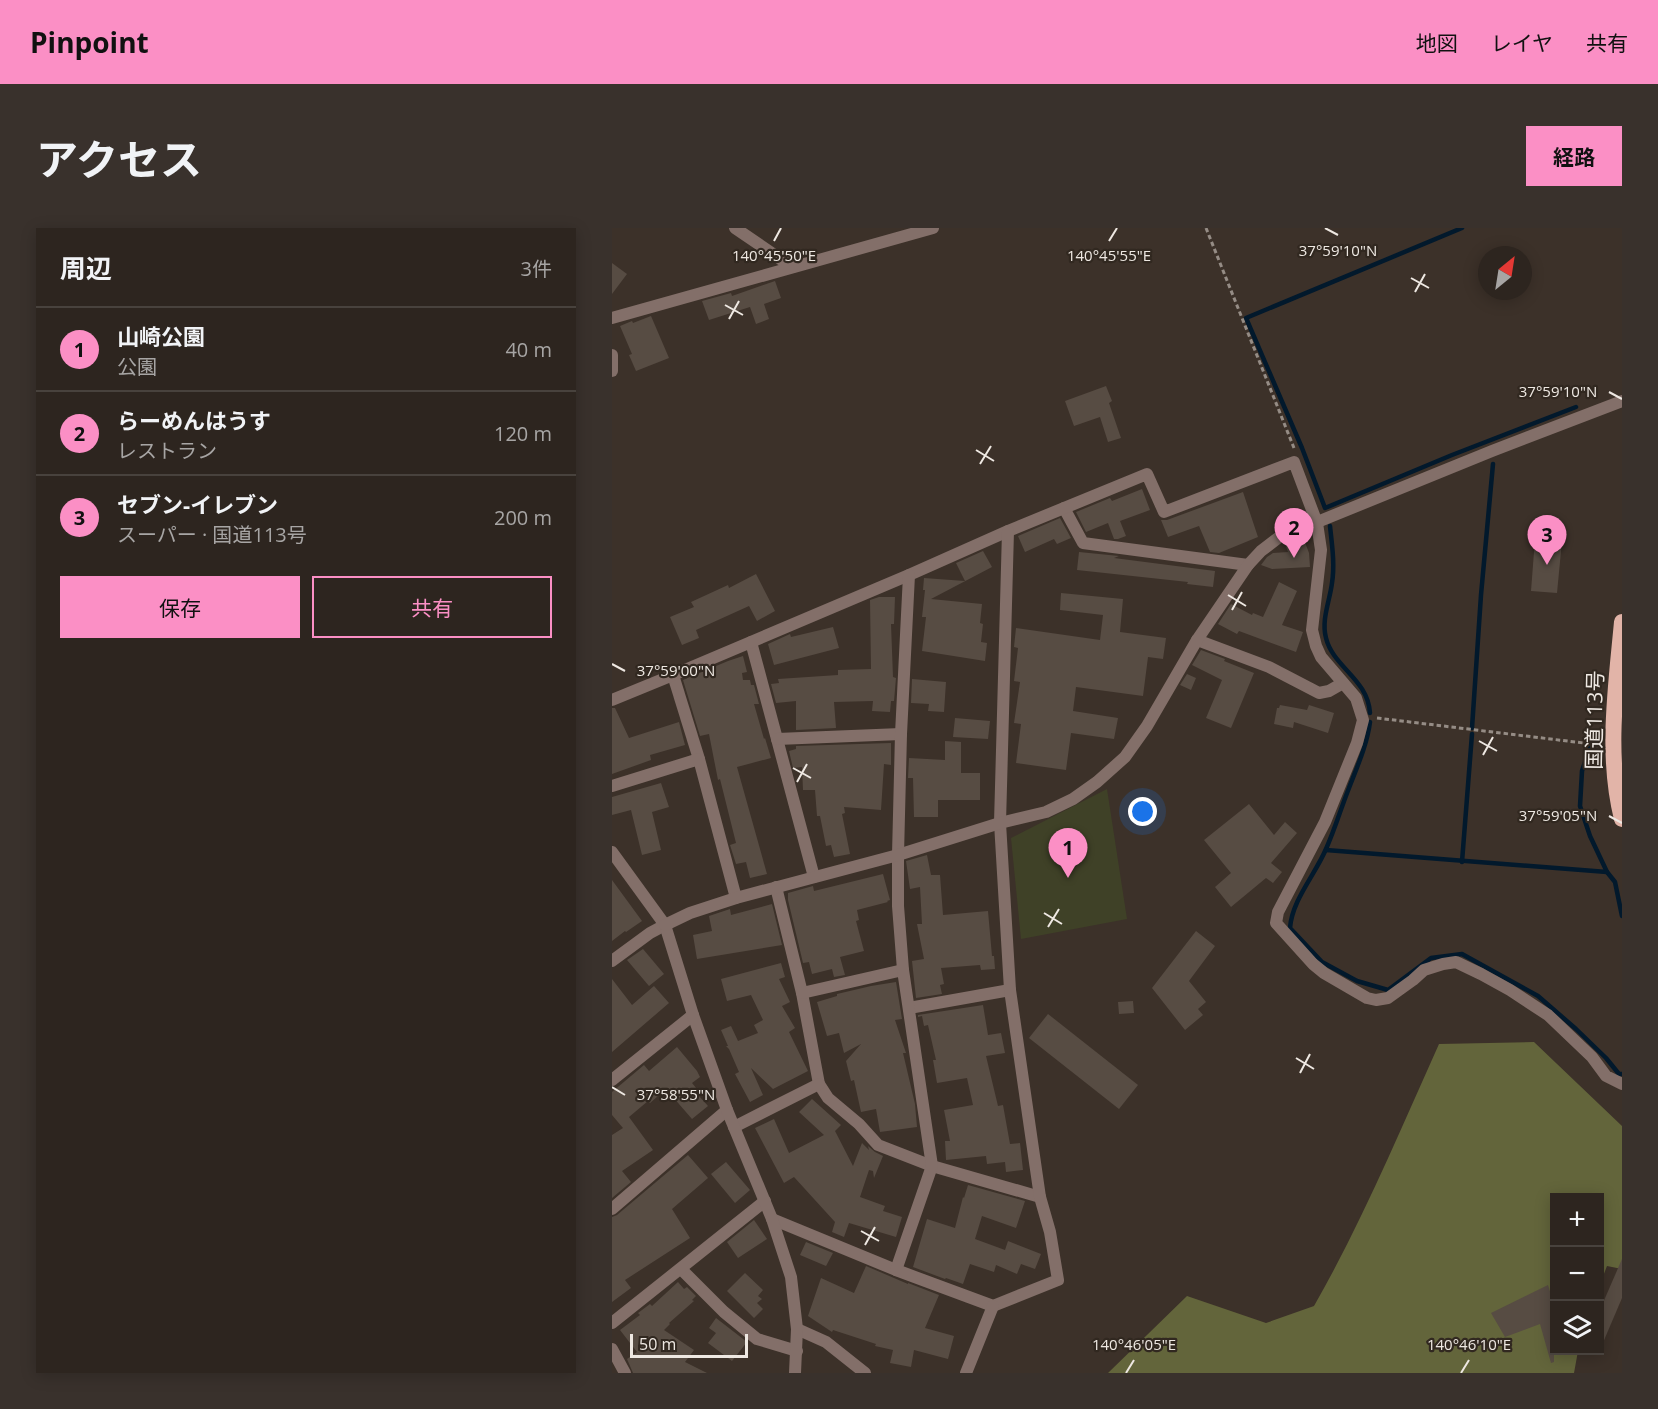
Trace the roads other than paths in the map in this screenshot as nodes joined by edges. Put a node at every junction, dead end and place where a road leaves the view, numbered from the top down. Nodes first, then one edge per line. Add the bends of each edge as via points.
1 (735, 228) edge
2 (933, 228) edge
3 (792, 267) junction
4 (612, 318) edge
5 (612, 355) edge
6 (612, 371) edge
7 (1622, 401) edge
8 (1064, 508) junction
9 (1317, 523) junction
10 (1008, 531) junction
11 (1248, 565) junction
12 (909, 575) junction
13 (1622, 622) edge
14 (1197, 640) junction
15 (751, 642) junction
16 (673, 675) junction
17 (1343, 683) junction
18 (612, 699) edge
19 (1618, 711) edge
20 (901, 734) junction
21 (777, 739) junction
22 (699, 759) junction
23 (612, 786) edge
24 (1622, 819) edge
25 (1000, 824) junction
26 (612, 852) edge
27 (898, 855) junction
28 (814, 877) junction
29 (776, 887) junction
30 (736, 898) junction
31 (665, 925) junction
32 (612, 961) edge
33 (903, 970) junction
34 (1010, 990) junction
35 (802, 993) junction
36 (909, 1008) junction
37 (693, 1015) junction
38 (612, 1080) edge
39 (819, 1084) junction
40 (1622, 1084) edge
41 (727, 1110) junction
42 (734, 1127) junction
43 (932, 1166) junction
44 (1040, 1197) junction
45 (765, 1201) junction
46 (612, 1209) edge
47 (772, 1219) junction
48 (681, 1269) junction
49 (896, 1270) junction
50 (993, 1306) junction
51 (612, 1323) edge
52 (797, 1329) junction
53 (612, 1349) edge
54 (797, 1351) junction
55 (625, 1373) edge
56 (795, 1373) edge
57 (865, 1373) edge
58 (966, 1373) edge

1 - 3 street
2 - 3 street
3 - 4 street
5 - 6 street
7 - 9 street
8 - 9 street via 1147,474 1164,512 1294,462
8 - 10 street
8 - 11 street via 1083,543
9 - 11 street via 1278,538
9 - 17 street via 1321,550 1312,630 1321,657
10 - 12 street
10 - 25 street
11 - 14 street
12 - 15 street
12 - 20 street
13 - 19 highway, 国道113号
14 - 17 street via 1269,667 1319,693
14 - 25 street via 1125,757 1072,799 1046,812
15 - 16 street
15 - 21 street
16 - 18 street
16 - 22 street
17 - 40 street via 1356,698 1363,720 1357,743 1325,822 1278,912 1276,923 1318,969 1376,1000 1388,998 1424,970 1456,962 1548,1015 1606,1076
19 - 24 highway, 国道113号 via 1613,758
20 - 21 street
20 - 27 street
21 - 28 street
22 - 23 street
22 - 30 street
25 - 27 street
25 - 34 street
26 - 31 street
27 - 28 street
27 - 33 street
28 - 29 street
29 - 30 street
29 - 35 street
30 - 31 street
31 - 32 street
31 - 37 street
33 - 35 street
33 - 36 street
34 - 36 street
34 - 44 street
35 - 39 street
36 - 43 street
37 - 38 street
37 - 41 street
39 - 42 street
39 - 43 street via 828,1098 878,1145
41 - 42 street
41 - 46 street
42 - 45 street
43 - 44 street
43 - 49 street
44 - 50 street via 1058,1280
45 - 47 street
45 - 48 street
47 - 49 street
47 - 52 street via 791,1277
48 - 51 street
48 - 54 street via 757,1339
49 - 50 street
50 - 58 street
52 - 54 street
52 - 57 street via 826,1342
53 - 55 street
54 - 56 street

